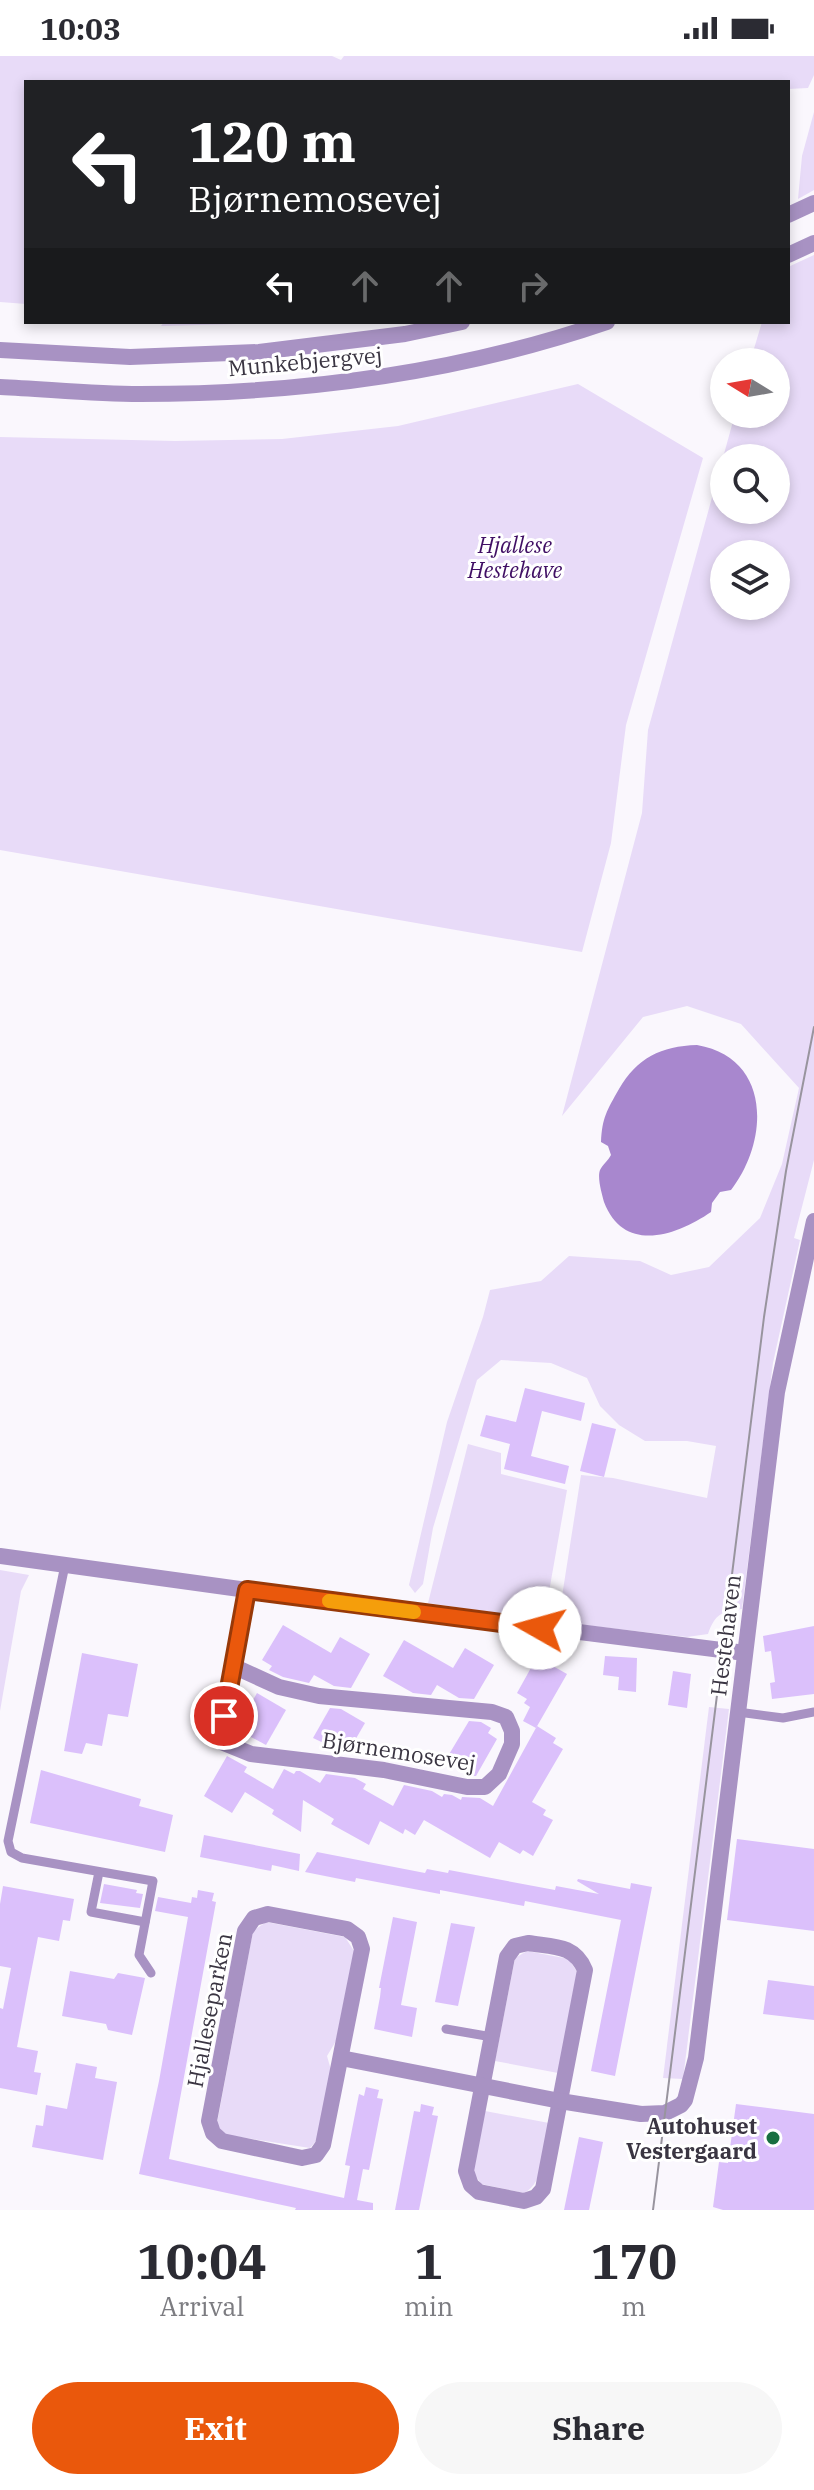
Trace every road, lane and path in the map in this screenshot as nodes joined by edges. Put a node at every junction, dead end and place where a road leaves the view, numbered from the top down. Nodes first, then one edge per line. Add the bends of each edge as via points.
1 (814, 203) edge
2 (790, 214) edge
3 (814, 243) edge
4 (790, 254) edge
5 (452, 324) edge
6 (601, 324) edge
7 (0, 350) edge
8 (0, 387) edge
9 (814, 1221) edge
10 (0, 1556) edge
11 (65, 1565) junction
12 (247, 1590) junction
13 (745, 1653) junction
14 (233, 1666) junction
15 (738, 1712) junction
16 (814, 1712) edge
17 (99, 1872) junction
18 (145, 1922) junction
19 (151, 1973) dead end
20 (446, 2029) dead end
21 (492, 2037) junction
22 (341, 2058) junction
23 (482, 2086) junction
24 (560, 2101) junction

1 - 2 street
3 - 4 street
5 - 7 street, Munkebjergvej via 259,352 130,357
6 - 8 street, Munkebjergvej via 410,373 301,387 140,394
9 - 13 street, Hestehaven via 777,1392
10 - 11 street
11 - 12 street
11 - 17 lane via 8,1841 11,1852 22,1858
12 - 13 street
12 - 14 street, Bjørnemosevej
13 - 15 street, Hestehaven
14 - 14 street, Bjørnemosevej via 219,1741 251,1754 485,1787 499,1774 512,1744 506,1717 492,1712 319,1696 279,1687
15 - 16 lane via 783,1718
15 - 24 street, Hestehaven via 696,2058 685,2100 665,2113 641,2114
17 - 18 lane via 91,1912
17 - 18 lane via 153,1881
18 - 19 lane via 139,1955
20 - 21 lane
21 - 23 street
21 - 24 street via 507,1957 515,1946 571,1950 580,1958 585,1970
22 - 22 street, Hjalleseparken via 323,2145 316,2155 302,2158 222,2141 213,2133 209,2121 245,1931 254,1918 268,1914 347,1929 358,1937 362,1949
22 - 23 street
23 - 24 street
23 - 24 street via 466,2171 471,2185 479,2192 524,2201 543,2189

